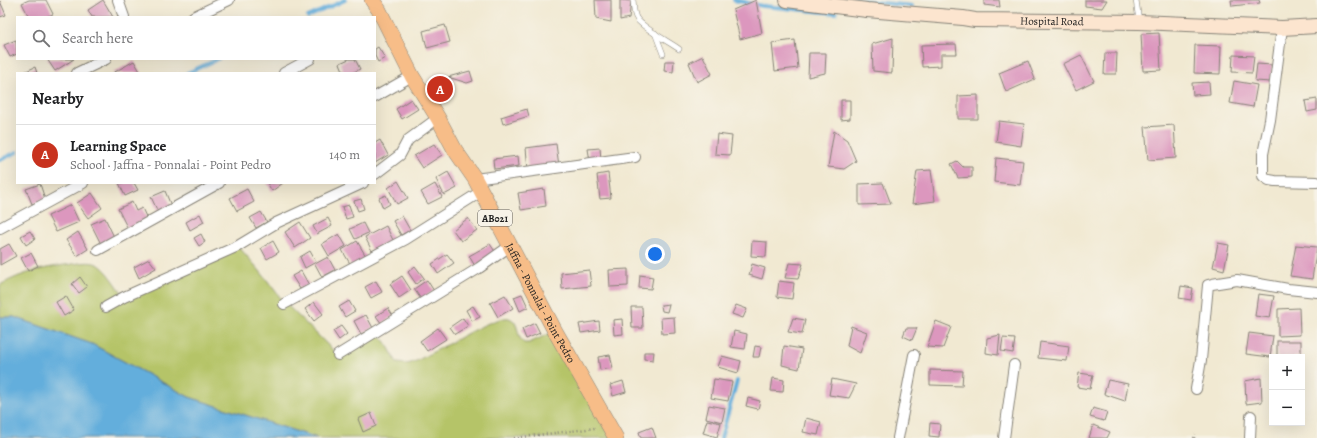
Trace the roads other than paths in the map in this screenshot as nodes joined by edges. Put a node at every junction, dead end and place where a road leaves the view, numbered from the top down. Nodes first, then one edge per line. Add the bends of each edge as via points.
1 (118, 0) edge
2 (229, 0) edge
3 (372, 0) edge
4 (633, 0) edge
5 (787, 0) edge
6 (1136, 0) edge
7 (124, 16) edge
8 (195, 16) edge
9 (379, 21) edge
10 (1140, 22) junction
11 (1317, 26) edge
12 (1282, 28) junction
13 (655, 33) junction
14 (679, 49) dead end
15 (663, 54) dead end
16 (104, 60) edge
17 (308, 60) edge
18 (79, 72) edge
19 (286, 72) edge
20 (412, 76) junction
21 (376, 96) edge
22 (438, 118) junction
23 (635, 157) dead end
24 (376, 173) edge
25 (1317, 182) edge
26 (81, 184) edge
27 (217, 184) edge
28 (361, 184) edge
29 (478, 185) junction
30 (0, 228) edge
31 (510, 246) junction
32 (98, 250) dead end
33 (1317, 292) edge
34 (284, 304) dead end
35 (106, 307) dead end
36 (338, 355) dead end
37 (914, 355) dead end
38 (1014, 365) dead end
39 (1196, 389) dead end
40 (1251, 416) dead end
41 (613, 432) edge
42 (898, 438) edge
43 (1004, 438) edge
44 (1250, 438) edge

1 - 7 street
2 - 8 street
3 - 9 main road, Jaffna - Ponnalai - Point Pedro / AB021
4 - 13 lane via 637,19
5 - 10 street, Hospital Road via 975,20
6 - 10 lane
9 - 20 main road, Jaffna - Ponnalai - Point Pedro / AB021
10 - 12 street, Hospital Road
11 - 12 street, Hospital Road
12 - 25 street via 1263,176 1275,181
13 - 14 lane
13 - 15 lane
16 - 18 street
17 - 19 street
20 - 21 street
20 - 22 main road, Jaffna - Ponnalai - Point Pedro / AB021
22 - 24 street via 408,140 400,155
22 - 29 main road, Jaffna - Ponnalai - Point Pedro / AB021
23 - 29 street
26 - 30 street
27 - 32 street
28 - 35 street via 276,223 238,246
29 - 31 main road, Jaffna - Ponnalai - Point Pedro / AB021
29 - 34 street via 406,239
31 - 36 street
31 - 41 main road, Jaffna - Ponnalai - Point Pedro / AB021
33 - 39 street via 1237,280 1208,285
37 - 42 street
38 - 43 street
40 - 44 street

